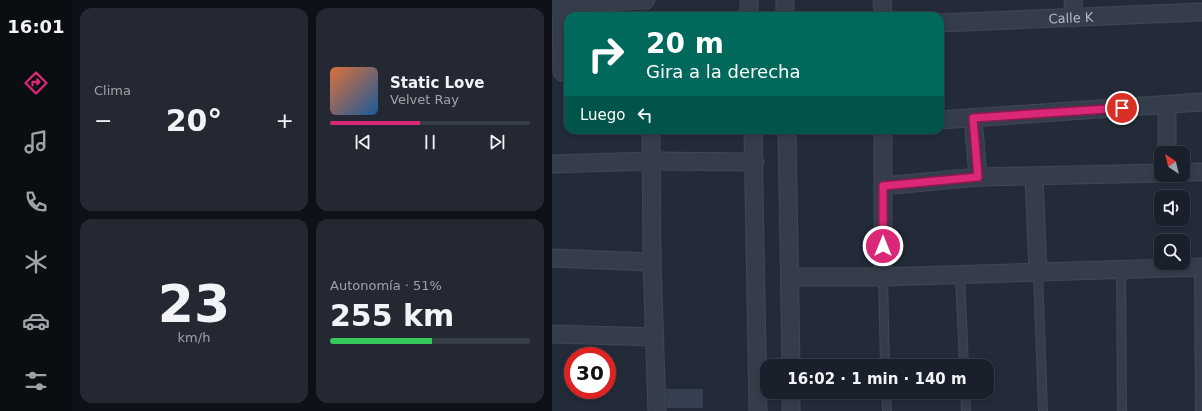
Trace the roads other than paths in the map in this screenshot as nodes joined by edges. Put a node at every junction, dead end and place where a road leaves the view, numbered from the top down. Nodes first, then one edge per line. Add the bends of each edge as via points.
1 (646, 0) edge
2 (749, 0) edge
3 (784, 0) edge
4 (882, 0) edge
5 (1073, 0) edge
6 (556, 4) edge
7 (647, 12) edge
8 (749, 12) edge
9 (785, 12) edge
10 (883, 12) edge
11 (1202, 12) edge
12 (1074, 18) junction
13 (944, 23) edge
14 (561, 72) edge
15 (1202, 102) edge
16 (1167, 105) junction
17 (973, 118) junction
18 (944, 120) edge
19 (651, 134) edge
20 (754, 134) edge
21 (787, 134) edge
22 (883, 134) edge
23 (1167, 146) edge
24 (652, 161) junction
25 (755, 162) junction
26 (552, 164) edge
27 (1190, 172) edge
28 (1202, 172) edge
29 (1154, 173) edge
30 (1034, 176) junction
31 (978, 177) junction
32 (883, 186) junction
33 (552, 258) edge
34 (652, 262) junction
35 (1200, 268) edge
36 (1121, 270) junction
37 (1038, 273) junction
38 (960, 274) junction
39 (790, 277) junction
40 (883, 277) junction
41 (552, 334) edge
42 (655, 337) junction
43 (791, 359) edge
44 (886, 359) edge
45 (964, 359) edge
46 (791, 399) edge
47 (886, 399) edge
48 (966, 399) edge
49 (657, 411) edge
50 (758, 411) edge
51 (791, 411) edge
52 (887, 411) edge
53 (966, 411) edge
54 (1044, 411) edge
55 (1122, 411) edge
56 (1200, 411) edge

1 - 6 street
1 - 7 street
2 - 8 street
3 - 9 street
4 - 10 street
5 - 12 street
6 - 14 street
11 - 12 street, Calle K
12 - 13 street, Calle K
15 - 16 street
16 - 17 street
16 - 23 street
17 - 18 street
17 - 31 street
19 - 24 street
20 - 25 street
21 - 39 street
22 - 32 street
24 - 25 street
24 - 26 street
24 - 34 street
25 - 50 street
27 - 28 street
29 - 30 street
30 - 31 street
30 - 37 street
31 - 32 street
32 - 40 street
33 - 34 street
34 - 42 street
35 - 36 street
35 - 56 lane
36 - 37 street
36 - 55 lane
37 - 38 street
37 - 54 lane
38 - 40 street
38 - 45 lane
39 - 40 street
39 - 43 street
40 - 44 lane
41 - 42 street
42 - 49 street
46 - 51 street
47 - 52 lane
48 - 53 lane

